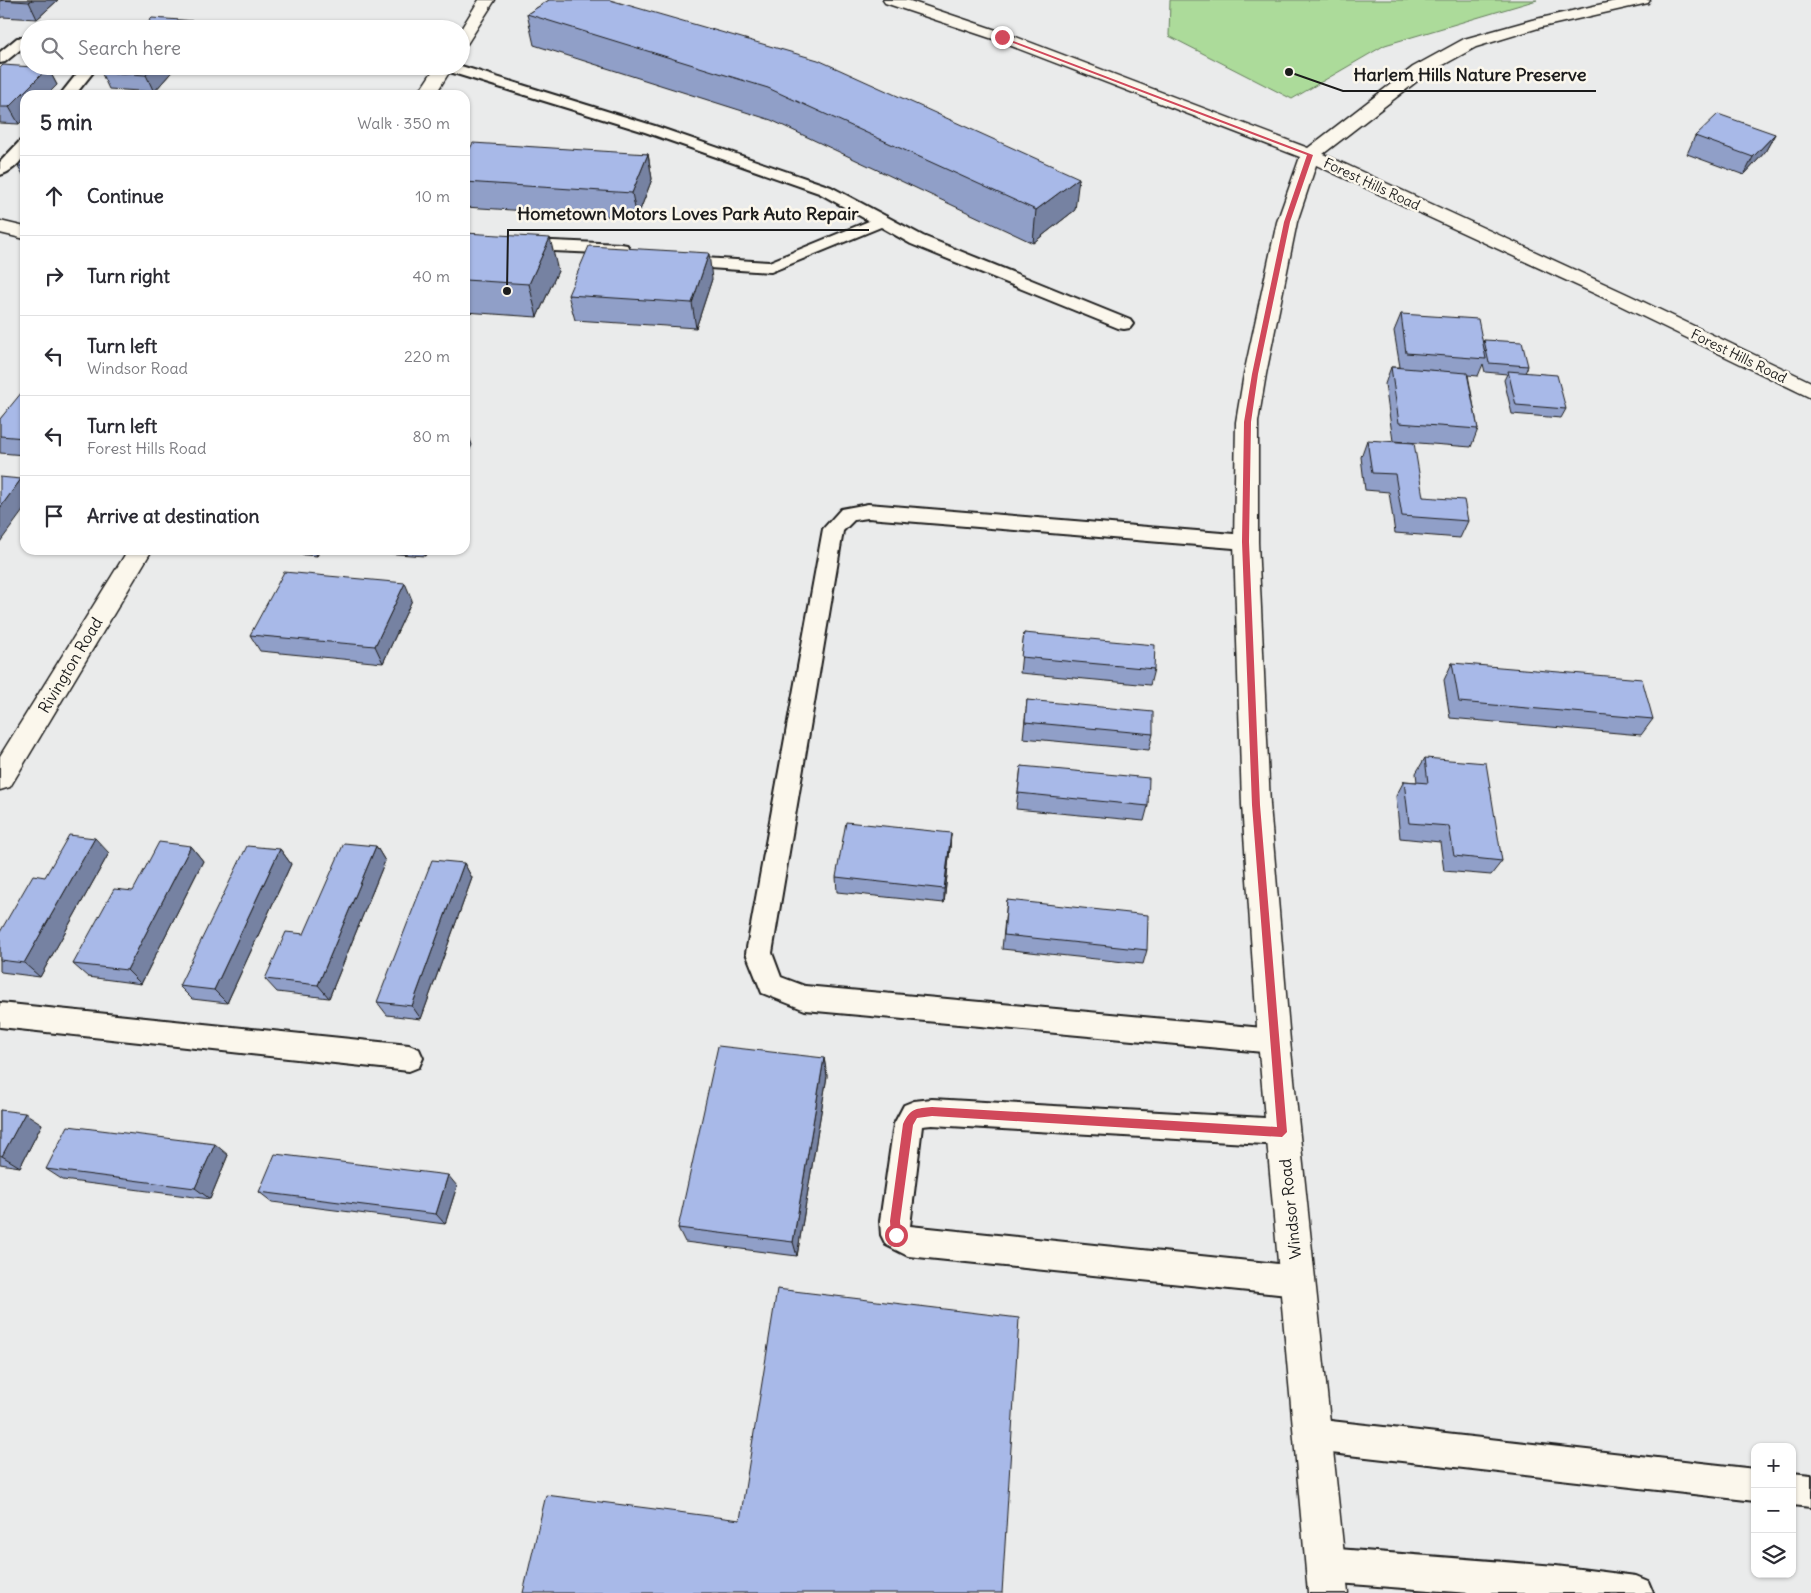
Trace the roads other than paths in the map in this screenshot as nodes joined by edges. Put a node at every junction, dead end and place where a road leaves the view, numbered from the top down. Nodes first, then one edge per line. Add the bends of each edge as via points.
1 (488, 0) edge
2 (891, 0) edge
3 (1642, 0) edge
4 (470, 27) edge
5 (20, 43) edge
6 (0, 60) edge
7 (470, 74) edge
8 (84, 75) edge
9 (439, 75) edge
10 (71, 90) edge
11 (429, 90) edge
12 (20, 149) edge
13 (1310, 155) junction
14 (3, 165) edge
15 (882, 221) junction
16 (0, 227) edge
17 (20, 232) edge
18 (470, 242) edge
19 (636, 249) edge
20 (664, 254) edge
21 (1124, 324) dead end
22 (1811, 391) edge
23 (1246, 542) junction
24 (137, 555) edge
25 (0, 779) edge
26 (0, 1015) edge
27 (1274, 1041) junction
28 (409, 1058) dead end
29 (1282, 1132) junction
30 (1298, 1281) junction
31 (1313, 1435) junction
32 (1751, 1485) edge
33 (1796, 1489) edge
34 (1811, 1491) edge
35 (1326, 1579) edge
36 (1557, 1588) edge
37 (1636, 1593) edge

1 - 4 street
2 - 13 street, Forest Hills Road via 1002,37
3 - 13 street via 1538,23 1470,43 1419,72
5 - 6 lane
7 - 15 lane via 650,128 825,190
8 - 10 lane
9 - 11 street
12 - 14 lane
13 - 22 street, Forest Hills Road
13 - 23 street, Windsor Road via 1287,222 1247,422
15 - 20 lane via 771,267 684,262
15 - 21 lane via 917,240
16 - 17 street
18 - 19 lane
23 - 27 street, Windsor Road via 1256,805
23 - 27 lane via 868,511 848,514 833,529 760,953 771,985 805,998
24 - 25 street, Rivington Road
26 - 28 lane
27 - 29 street, Windsor Road
29 - 30 street, Windsor Road
29 - 30 lane via 932,1112 914,1114 908,1124 896,1235 908,1241
30 - 31 street, Windsor Road
31 - 32 lane
31 - 35 street, Windsor Road
33 - 34 lane
35 - 36 lane
36 - 37 lane

